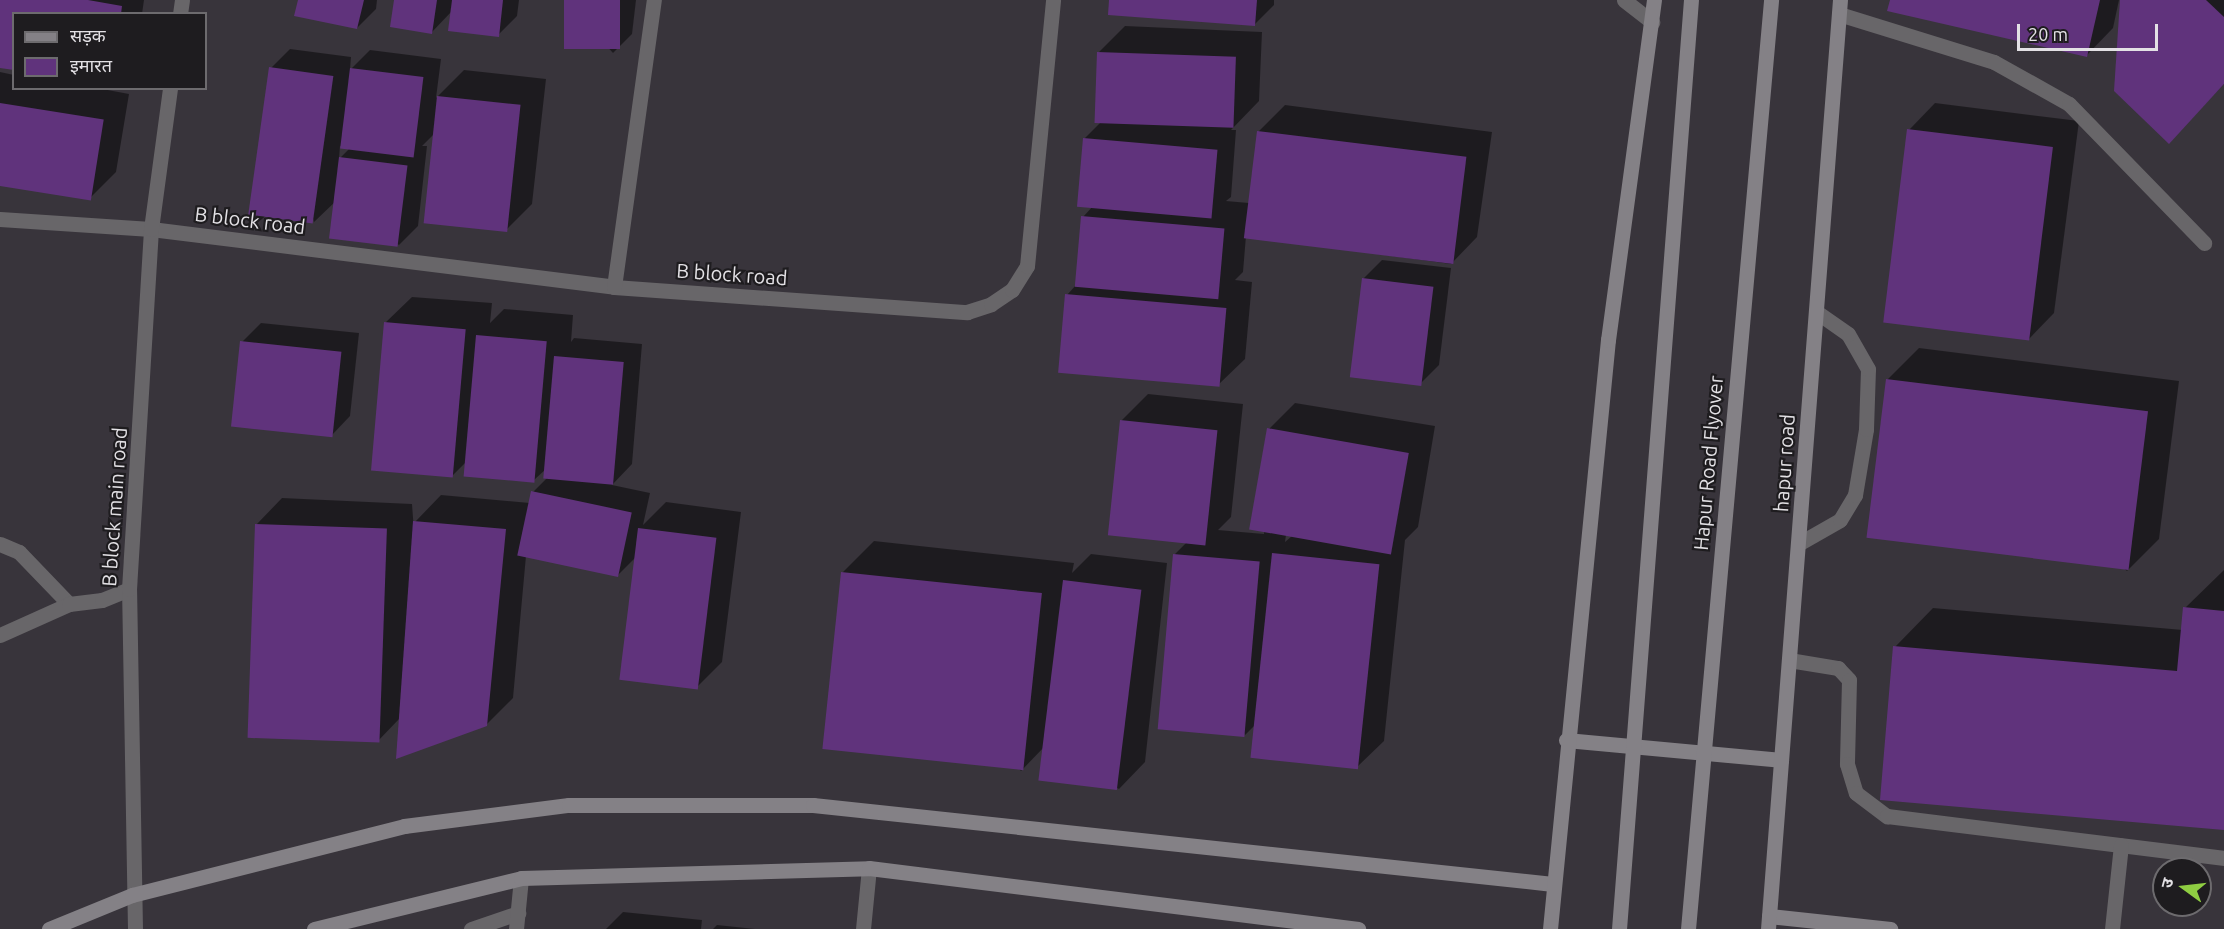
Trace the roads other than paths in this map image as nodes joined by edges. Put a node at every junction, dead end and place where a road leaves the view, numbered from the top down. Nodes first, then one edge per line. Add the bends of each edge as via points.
1 (654, 0) edge
2 (1053, 0) edge
3 (1624, 0) edge
4 (1653, 0) edge
5 (1691, 0) edge
6 (1771, 0) edge
7 (1840, 7) edge
8 (1652, 22) junction
9 (170, 90) edge
10 (0, 219) edge
11 (150, 229) junction
12 (2204, 243) dead end
13 (614, 287) junction
14 (1816, 312) junction
15 (0, 544) edge
16 (1798, 544) junction
17 (129, 589) junction
18 (69, 604) junction
19 (0, 635) edge
20 (1789, 660) junction
21 (1566, 741) junction
22 (1781, 760) junction
23 (2121, 845) junction
24 (2224, 858) edge
25 (869, 868) junction
26 (521, 878) junction
27 (1553, 884) junction
28 (132, 895) junction
29 (518, 913) junction
30 (1769, 923) edge
31 (50, 929) edge
32 (135, 929) edge
33 (314, 929) edge
34 (471, 929) edge
35 (516, 929) edge
36 (863, 929) edge
37 (1358, 929) edge
38 (1550, 929) edge
39 (1619, 929) edge
40 (1688, 929) edge
41 (1890, 929) edge
42 (2112, 929) edge

1 - 13 street
2 - 13 street, B block road via 1027,266 1012,290 968,312
3 - 8 street
4 - 8 street
5 - 39 street, bridge
6 - 40 street, Hapur Road Flyover, bridge
7 - 12 street via 1994,62 2070,104
7 - 14 street, hapur road
8 - 21 street via 1608,340
9 - 11 street, B block main road
10 - 11 street, B block road
11 - 13 street, B block road
11 - 17 street, B block main road
14 - 16 street, hapur road
14 - 16 street via 1848,334 1868,369 1866,429 1855,495 1840,520
15 - 18 street via 19,552
16 - 20 street, hapur road
17 - 18 street via 102,600
17 - 28 street, B block main road
18 - 19 street
20 - 22 street, hapur road
20 - 23 street via 1838,668 1849,680 1847,764 1856,793 1887,816
21 - 22 street
21 - 27 street
22 - 30 street, hapur road
23 - 24 street
23 - 42 street
25 - 26 street
25 - 36 street
25 - 37 street
26 - 29 street
26 - 33 street
27 - 28 street via 813,805 670,803 569,805 404,826
27 - 38 street
28 - 31 street
28 - 32 street, B block main road
29 - 34 street
29 - 35 street
30 - 41 street

